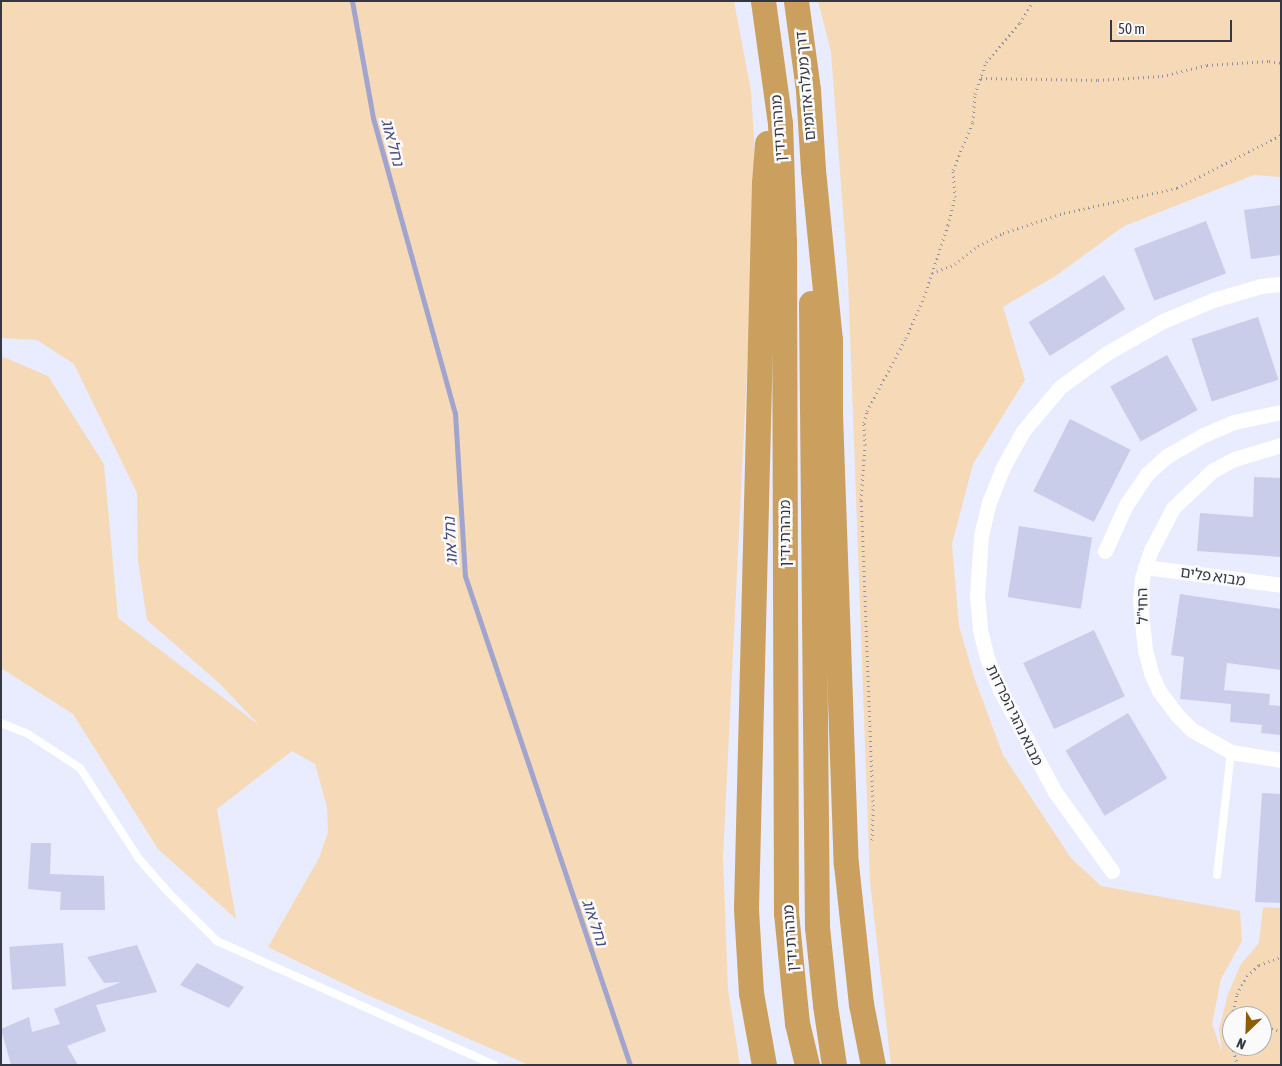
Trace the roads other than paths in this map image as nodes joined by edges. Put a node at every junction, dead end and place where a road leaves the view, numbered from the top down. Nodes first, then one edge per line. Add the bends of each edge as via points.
1 (762, 1) edge
2 (796, 1) edge
3 (813, 170) junction
4 (1281, 284) edge
5 (1281, 412) edge
6 (1281, 445) edge
7 (1105, 551) dead end
8 (1145, 566) junction
9 (1281, 584) edge
10 (1, 723) edge
11 (1231, 752) junction
12 (1281, 760) edge
13 (1112, 871) dead end
14 (1217, 875) dead end
15 (494, 1065) edge
16 (764, 1065) edge
17 (807, 1065) edge
18 (834, 1065) edge
19 (873, 1065) edge

1 - 16 highway via 768,102 746,908 751,993
1 - 17 highway, מנהרת ידין via 780,123 783,232 786,913 797,1023
2 - 3 highway, דרך מעלה אדומים via 808,90
3 - 18 highway, מנהרת ידין via 811,294 817,927
3 - 19 highway via 830,340 846,864 861,1004
4 - 13 street, מבוא נהגי הפרדות via 1261,286 1213,300 1163,321 1106,353 1060,387 1023,431 1002,469 989,502 981,536 977,596 987,658 1012,714 1055,792
5 - 7 street via 1234,422 1167,456 1147,474 1126,505
6 - 8 street, החי"ל via 1234,459 1213,470 1191,489 1173,508
8 - 9 street, מבוא פלים
8 - 11 street, החי"ל via 1141,622 1149,665 1159,691 1192,730
10 - 15 lane via 28,734 80,768 139,859 217,941
11 - 12 street, החי"ל
11 - 14 lane

